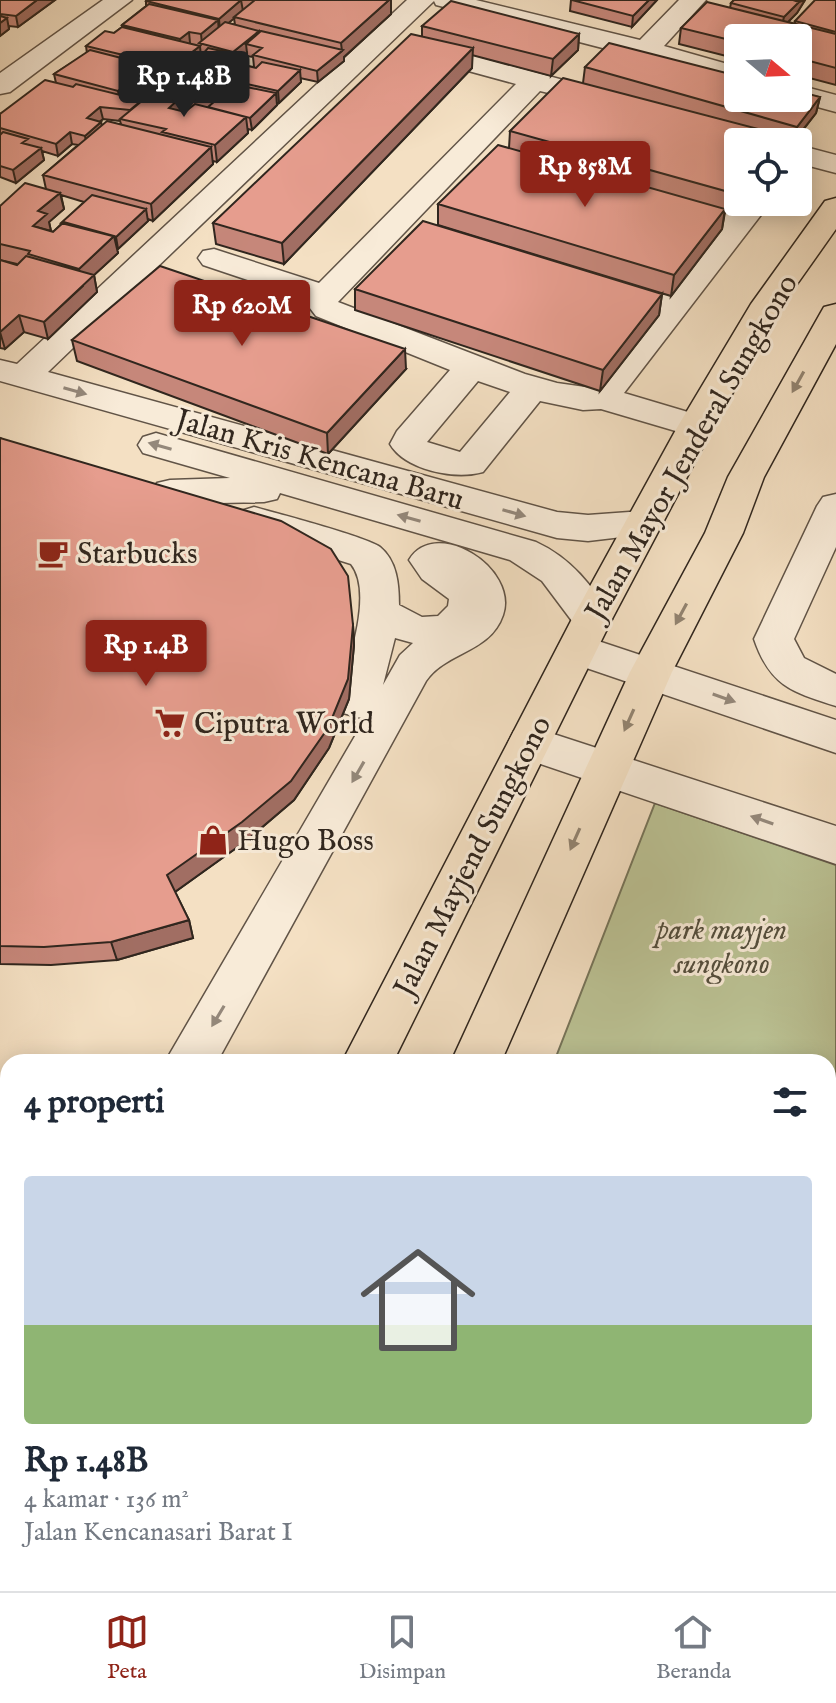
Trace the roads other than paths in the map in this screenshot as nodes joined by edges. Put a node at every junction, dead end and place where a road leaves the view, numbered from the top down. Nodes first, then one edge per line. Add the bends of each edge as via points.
1 (93, 0) edge
2 (119, 0) edge
3 (422, 0) edge
4 (445, 0) edge
5 (693, 0) edge
6 (380, 38) junction
7 (646, 49) junction
8 (572, 65) edge
9 (724, 71) edge
10 (3, 75) edge
11 (542, 83) junction
12 (579, 93) edge
13 (812, 97) edge
14 (836, 104) edge
15 (812, 158) edge
16 (836, 164) edge
17 (648, 200) edge
18 (836, 207) edge
19 (724, 211) edge
20 (744, 216) edge
21 (400, 220) junction
22 (430, 229) edge
23 (214, 258) edge
24 (582, 278) edge
25 (325, 295) junction
26 (673, 308) junction
27 (836, 314) edge
28 (473, 365) junction
29 (8, 382) edge
30 (531, 389) junction
31 (602, 398) junction
32 (696, 426) junction
33 (306, 489) junction
34 (836, 506) edge
35 (643, 524) junction
36 (380, 611) junction
37 (584, 634) junction
38 (651, 672) junction
39 (836, 690) edge
40 (375, 706) junction
41 (836, 737) edge
42 (529, 743) junction
43 (607, 768) junction
44 (836, 845) edge
45 (194, 1054) edge
46 (371, 1054) edge
47 (480, 1054) edge

1 - 10 street
2 - 10 street
3 - 6 street
4 - 7 street
5 - 7 street
6 - 11 street
6 - 29 street
7 - 9 street
8 - 11 street
11 - 12 street
11 - 21 street via 484,152
13 - 14 street
15 - 16 street
17 - 19 street
18 - 32 main road, Jalan Mayor Jenderal Sungkono via 767,304
20 - 26 street
21 - 22 street
21 - 25 street
23 - 25 street
24 - 26 street
25 - 28 street via 322,303 327,309
26 - 31 street
27 -> 38 main road, Jalan Mayor Jenderal Sungkono via 746,477 724,533
28 - 30 street
28 - 30 street via 410,439 411,449 470,464
33 -> 29 street, Jalan Kris Kencana Baru
29 -> 35 street, Jalan Kris Kencana Baru via 557,525
30 - 31 street via 589,402
31 - 32 street
32 - 35 main road, Jalan Mayor Jenderal Sungkono
33 - 36 street via 156,488 365,555 376,566
37 -> 33 street, Jalan Kris Kencana Baru via 561,574 542,559
34 - 39 street via 774,639 781,663 799,678
35 - 37 main road, Jalan Mayor Jenderal Sungkono
36 - 40 street
36 - 40 street via 398,625 426,633 456,625 467,610 468,594 432,568 432,556 467,568 486,594 480,624 428,653
37 - 38 street, Jalan Mayor Jenderal Sungkono
37 - 42 main road, Jalan Mayjend Sungkono
38 -> 41 street
38 -> 43 main road
40 -> 45 street via 253,922
42 - 43 street
42 - 46 main road, Jalan Mayjend Sungkono
44 -> 43 street
43 -> 47 main road

